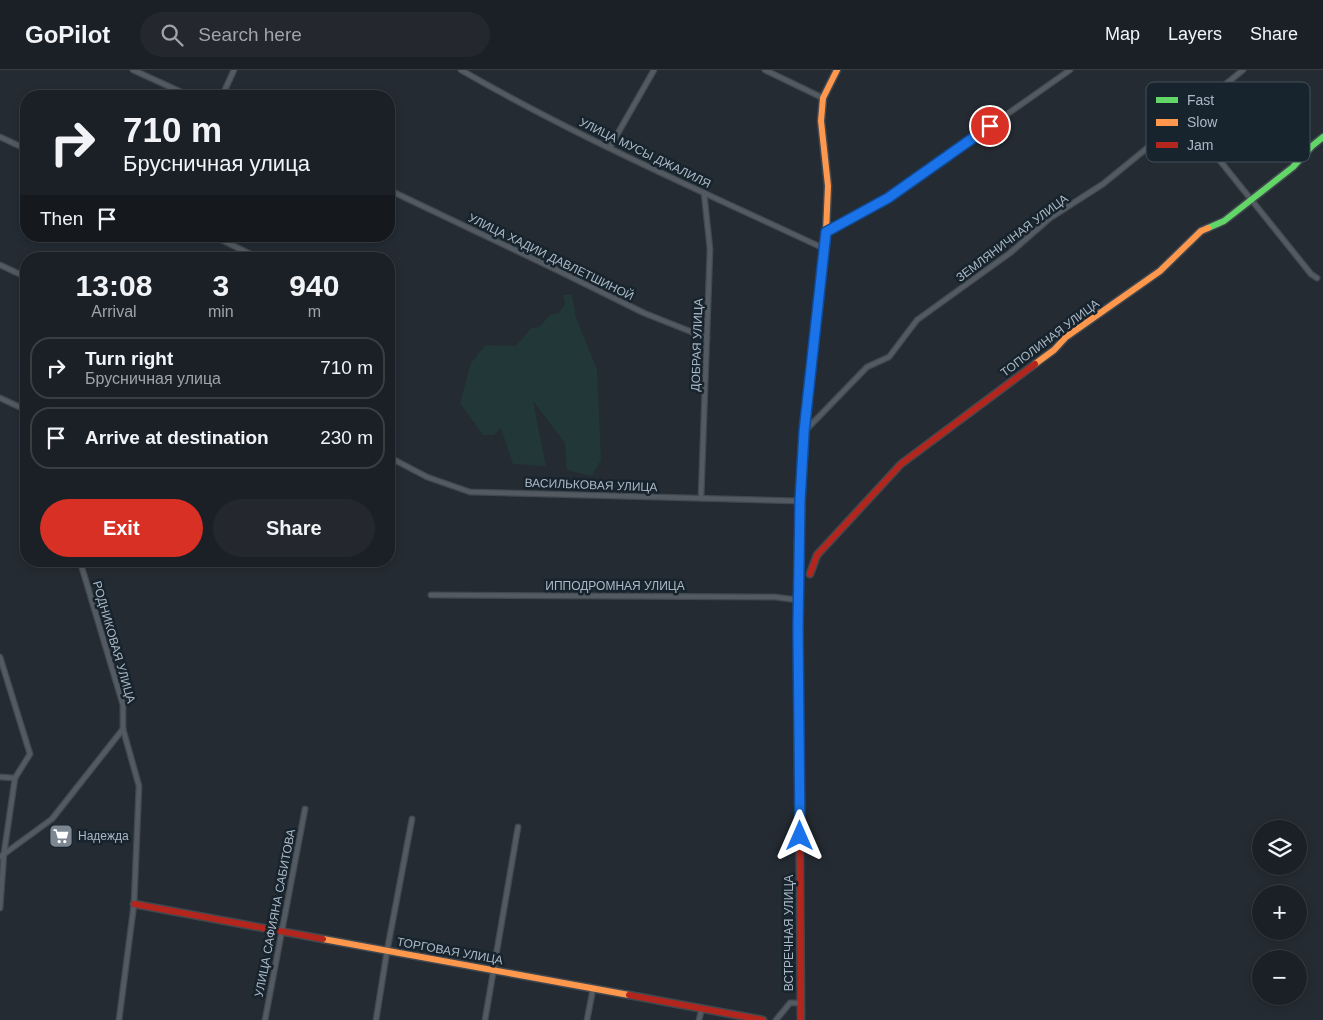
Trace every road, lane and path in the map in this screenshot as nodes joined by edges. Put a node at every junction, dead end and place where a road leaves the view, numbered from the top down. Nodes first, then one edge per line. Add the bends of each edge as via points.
1 (133, 70) edge
2 (234, 70) edge
3 (461, 70) edge
4 (654, 70) edge
5 (765, 70) edge
6 (837, 70) edge
7 (1070, 70) edge
8 (1243, 70) edge
9 (1228, 82) edge
10 (177, 90) edge
11 (225, 90) edge
12 (823, 98) junction
13 (0, 137) edge
14 (1323, 137) edge
15 (20, 146) edge
16 (610, 147) junction
17 (1146, 148) edge
18 (1310, 148) edge
19 (1222, 162) edge
20 (1298, 162) edge
21 (395, 193) edge
22 (704, 193) junction
23 (1252, 199) junction
24 (826, 232) junction
25 (226, 242) edge
26 (823, 248) junction
27 (246, 252) edge
28 (0, 265) edge
29 (20, 274) edge
30 (1317, 278) dead end
31 (707, 338) junction
32 (0, 398) edge
33 (20, 407) edge
34 (804, 432) junction
35 (395, 460) edge
36 (701, 498) junction
37 (800, 501) junction
38 (82, 567) edge
39 (810, 574) dead end
40 (431, 595) dead end
41 (798, 600) junction
42 (0, 658) edge
43 (123, 730) junction
44 (0, 777) edge
45 (15, 778) junction
46 (305, 809) dead end
47 (412, 820) dead end
48 (518, 827) dead end
49 (2, 855) edge
50 (134, 904) junction
51 (0, 908) edge
52 (283, 932) junction
53 (387, 951) junction
54 (492, 970) junction
55 (594, 989) junction
56 (800, 1003) junction
57 (702, 1008) junction
58 (119, 1020) edge
59 (265, 1020) edge
60 (376, 1020) edge
61 (484, 1020) edge
62 (587, 1020) edge
63 (700, 1020) edge
64 (763, 1020) edge
65 (776, 1020) edge
66 (801, 1020) edge

1 - 10 street
2 - 11 street
3 - 16 street, УЛИЦА МУСЫ ДЖАЛИЛЯ
4 - 16 street
5 - 12 street
6 - 12 street, ВСТРЕЧНАЯ УЛИЦА
7 - 24 street via 888,198
8 - 9 street, ЗЕМЛЯНИЧНАЯ УЛИЦА
12 - 24 street, ВСТРЕЧНАЯ УЛИЦА via 821,121 828,186
13 - 15 street
14 - 18 street, ТОПОЛИНАЯ УЛИЦА
16 - 22 street, УЛИЦА МУСЫ ДЖАЛИЛЯ
17 - 34 street, ЗЕМЛЯНИЧНАЯ УЛИЦА via 1103,184 1050,218 1010,253 917,320 889,357 868,367
19 - 23 street
20 - 23 street, ТОПОЛИНАЯ УЛИЦА
21 - 31 street, УЛИЦА ХАДИИ ДАВЛЕТШИНОЙ via 644,313
22 - 26 street, УЛИЦА МУСЫ ДЖАЛИЛЯ
22 - 31 street, ДОБРАЯ УЛИЦА via 710,249
23 - 30 street
23 - 39 street, ТОПОЛИНАЯ УЛИЦА via 1224,221 1201,231 1160,271 1066,337 1054,350 901,464 817,555
24 - 26 street, ВСТРЕЧНАЯ УЛИЦА
25 - 27 street
26 - 34 street, ВСТРЕЧНАЯ УЛИЦА
28 - 29 street
31 - 36 street, ДОБРАЯ УЛИЦА
32 - 33 street
34 - 37 street, ВСТРЕЧНАЯ УЛИЦА
35 - 36 street, ВАСИЛЬКОВАЯ УЛИЦА via 470,492
36 - 37 street, ВАСИЛЬКОВАЯ УЛИЦА
37 - 41 street, ВСТРЕЧНАЯ УЛИЦА
38 - 43 street, РОДНИКОВАЯ УЛИЦА via 123,705
40 - 41 street, ИППОДРОМНАЯ УЛИЦА via 775,597
41 - 56 street, ВСТРЕЧНАЯ УЛИЦА
42 - 45 street via 30,754
43 - 49 street via 52,819
43 - 50 street, РОДНИКОВАЯ УЛИЦА via 139,786
44 - 45 street
45 - 49 street
46 - 52 street, УЛИЦА САФИЯНА САБИТОВА
47 - 53 street
48 - 54 street
49 - 51 street
50 - 52 street, ТОРГОВАЯ УЛИЦА
50 - 58 street, РОДНИКОВАЯ УЛИЦА
52 - 53 street, ТОРГОВАЯ УЛИЦА
52 - 59 street, УЛИЦА САФИЯНА САБИТОВА
53 - 54 street, ТОРГОВАЯ УЛИЦА
53 - 60 street
54 - 55 street, ТОРГОВАЯ УЛИЦА
54 - 61 street
55 - 57 street, ТОРГОВАЯ УЛИЦА
55 - 62 street
56 - 65 street via 790,1003
56 - 66 street, ВСТРЕЧНАЯ УЛИЦА
57 - 63 street
57 - 64 street, ТОРГОВАЯ УЛИЦА

